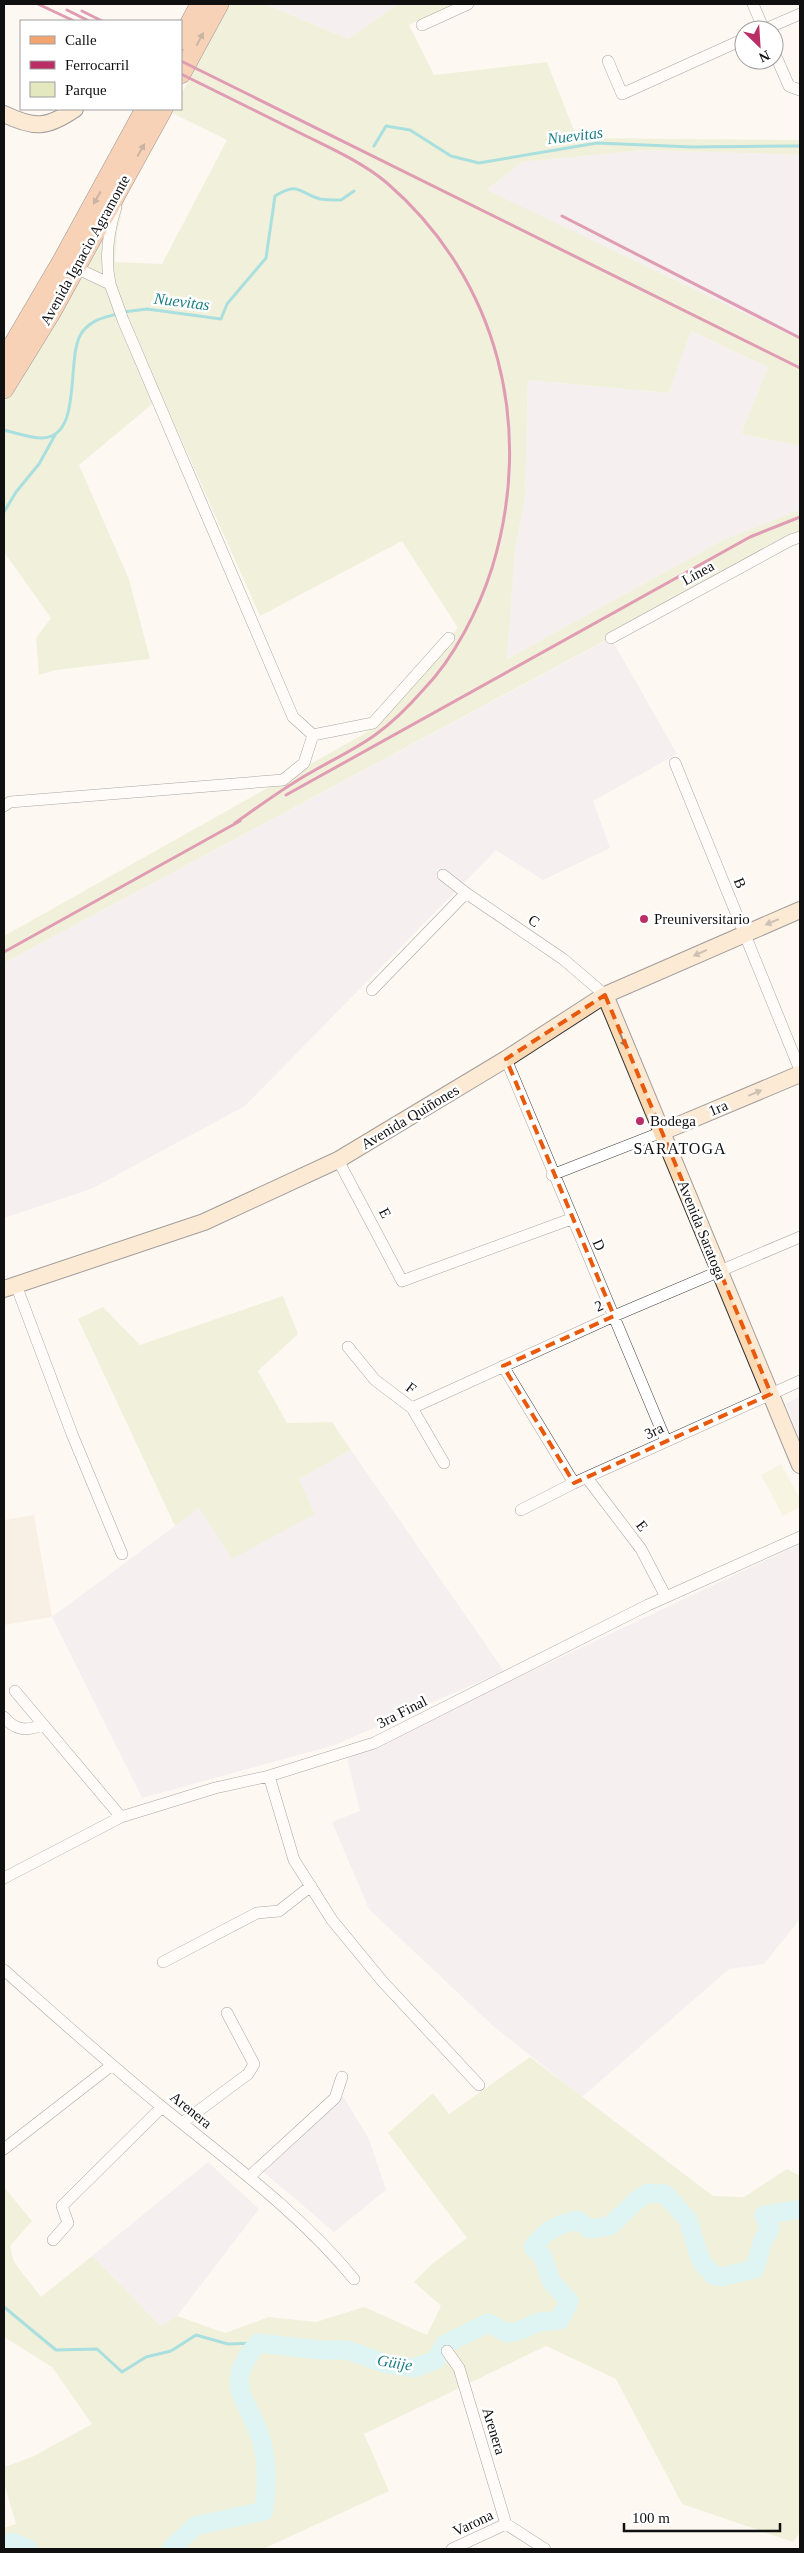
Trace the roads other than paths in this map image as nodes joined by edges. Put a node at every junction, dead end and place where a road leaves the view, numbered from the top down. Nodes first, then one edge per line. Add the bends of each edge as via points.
1 (200, 4) edge
2 (219, 4) edge
3 (468, 4) edge
4 (753, 4) edge
5 (800, 14) edge
6 (760, 20) edge
7 (784, 21) edge
8 (422, 25) dead end
9 (182, 38) edge
10 (734, 43) edge
11 (608, 61) dead end
12 (784, 69) edge
13 (182, 72) edge
14 (795, 88) edge
15 (73, 110) edge
16 (145, 110) edge
17 (162, 110) edge
18 (4, 114) edge
19 (123, 181) junction
20 (69, 264) junction
21 (110, 284) junction
22 (25, 325) junction
23 (4, 345) edge
24 (6, 378) edge
25 (800, 537) edge
26 (449, 638) dead end
27 (611, 638) dead end
28 (313, 734) junction
29 (675, 762) dead end
30 (4, 806) edge
31 (443, 874) dead end
32 (466, 893) junction
33 (800, 910) edge
34 (744, 933) junction
35 (372, 990) dead end
36 (605, 995) junction
37 (506, 1059) junction
38 (800, 1070) edge
39 (800, 1074) edge
40 (662, 1132) junction
41 (338, 1160) junction
42 (552, 1175) junction
43 (571, 1219) junction
44 (800, 1237) edge
45 (718, 1271) junction
46 (10, 1287) edge
47 (614, 1316) junction
48 (348, 1347) dead end
49 (503, 1366) junction
50 (800, 1381) edge
51 (771, 1394) junction
52 (412, 1408) junction
53 (666, 1442) junction
54 (444, 1463) dead end
55 (800, 1465) edge
56 (587, 1478) junction
57 (574, 1483) junction
58 (521, 1510) dead end
59 (800, 1537) edge
60 (122, 1554) dead end
61 (666, 1597) junction
62 (15, 1692) dead end
63 (4, 1717) edge
64 (43, 1725) junction
65 (269, 1776) junction
66 (120, 1816) junction
67 (4, 1878) edge
68 (311, 1886) junction
69 (163, 1962) dead end
70 (4, 1970) edge
71 (227, 2012) dead end
72 (112, 2065) junction
73 (342, 2077) dead end
74 (479, 2085) dead end
75 (162, 2107) junction
76 (182, 2123) junction
77 (4, 2149) edge
78 (249, 2177) junction
79 (52, 2240) dead end
80 (354, 2279) dead end
81 (447, 2351) dead end
82 (506, 2524) junction
83 (483, 2534) junction
84 (452, 2549) edge
85 (472, 2549) edge
86 (545, 2549) edge

1 - 9 main road
13 -> 2 main road
3 - 8 street
4 - 6 street
5 - 7 street
10 - 11 street via 622,94
12 - 14 street
15 - 18 main road via 39,126 21,123
16 -> 20 main road, Avenida Ignacio Agramonte
19 -> 17 main road, Avenida Ignacio Agramonte
19 - 20 main road, Avenida Ignacio Agramonte
19 - 21 street via 109,239 107,269
20 - 21 street
20 - 22 main road, Avenida Ignacio Agramonte
20 - 24 main road, Avenida Ignacio Agramonte
21 - 28 street via 293,717
22 - 23 main road
22 - 24 main road, Avenida Ignacio Agramonte
25 - 27 street, Línea
26 - 28 street via 372,723
28 - 30 street via 304,763 283,780 10,802
29 - 34 street, B
31 - 32 street, C
32 - 35 street
32 - 36 street, C via 563,959
33 -> 34 main road, Avenida Quiñones
34 -> 36 main road, Avenida Quiñones
34 - 38 street, B
36 - 37 main road, Avenida Quiñones
36 -> 40 main road, Avenida Saratoga
37 - 41 main road, Avenida Quiñones
37 - 42 street, D
40 -> 39 main road, 1ra
40 - 42 street, 1ra
40 - 45 main road, Avenida Saratoga
41 - 43 street, E via 402,1281
41 - 46 main road, Avenida Quiñones via 204,1222
42 - 43 street, D
43 - 47 street, D
44 - 45 street, 2
45 - 47 street, 2
45 - 51 main road, Avenida Saratoga
46 - 60 street
47 - 49 street, 2
47 - 53 street, D
48 - 52 street, F via 375,1380
49 - 52 street, 2
49 - 57 street
50 - 51 street, 3ra
51 - 53 street, 3ra
51 - 55 main road, Avenida Saratoga
52 - 54 street, F
53 - 56 street, 3ra
56 - 57 street, 3ra
56 - 61 street, E via 641,1550
57 - 58 street, 3ra
59 - 61 street, 3ra Final
61 - 65 street, 3ra Final via 374,1743
62 - 64 street
63 - 64 street via 11,1726 29,1730
64 - 66 street
65 - 66 street, 3ra Final via 214,1788
65 - 68 street via 294,1860
66 - 67 street, 3ra Final
68 - 69 street via 279,1911 257,1913
68 - 74 street via 332,1920 383,1982
70 - 72 street, Arenera
71 - 76 street via 254,2064 248,2074
72 - 75 street, Arenera
72 - 77 street
73 - 78 street via 335,2098
75 - 76 street, Arenera
75 - 79 street via 62,2206 68,2223
76 - 78 street, Arenera
78 - 80 street, Arenera via 330,2250
81 - 82 street, Arenera via 458,2368
82 - 83 street, Varona
82 - 86 street
83 - 84 street, Varona
83 - 85 street

